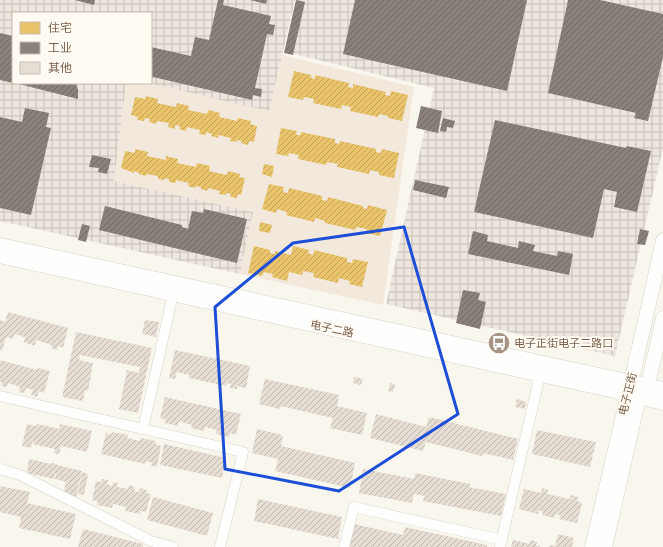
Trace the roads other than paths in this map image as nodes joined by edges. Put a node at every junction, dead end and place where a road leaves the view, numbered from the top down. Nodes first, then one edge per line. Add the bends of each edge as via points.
1 (663, 240) edge
2 (0, 245) edge
3 (0, 256) edge
4 (173, 294) junction
5 (663, 318) edge
6 (540, 375) junction
7 (648, 385) junction
8 (663, 389) edge
9 (633, 391) junction
10 (0, 396) edge
11 (663, 403) edge
12 (144, 429) junction
13 (0, 468) edge
14 (501, 543) edge
15 (173, 547) edge
16 (220, 547) edge
17 (344, 547) edge
18 (592, 547) edge
19 (605, 547) edge

1 - 9 main road, 电子正街
2 - 9 main road, 电子二路
3 - 4 main road, 电子二路
4 - 6 main road, 电子二路
4 - 12 street
5 - 7 main road, 电子正街
6 - 9 main road, 电子二路
6 - 14 street
7 - 8 main road, 电子二路
7 - 9 main road, 电子二路
9 - 11 main road, 电子二路
9 - 18 main road, 电子正街
9 - 19 main road, 电子正街
10 - 12 street
12 - 16 street via 243,452
13 - 15 street via 20,475 151,541
14 - 17 street via 354,507

